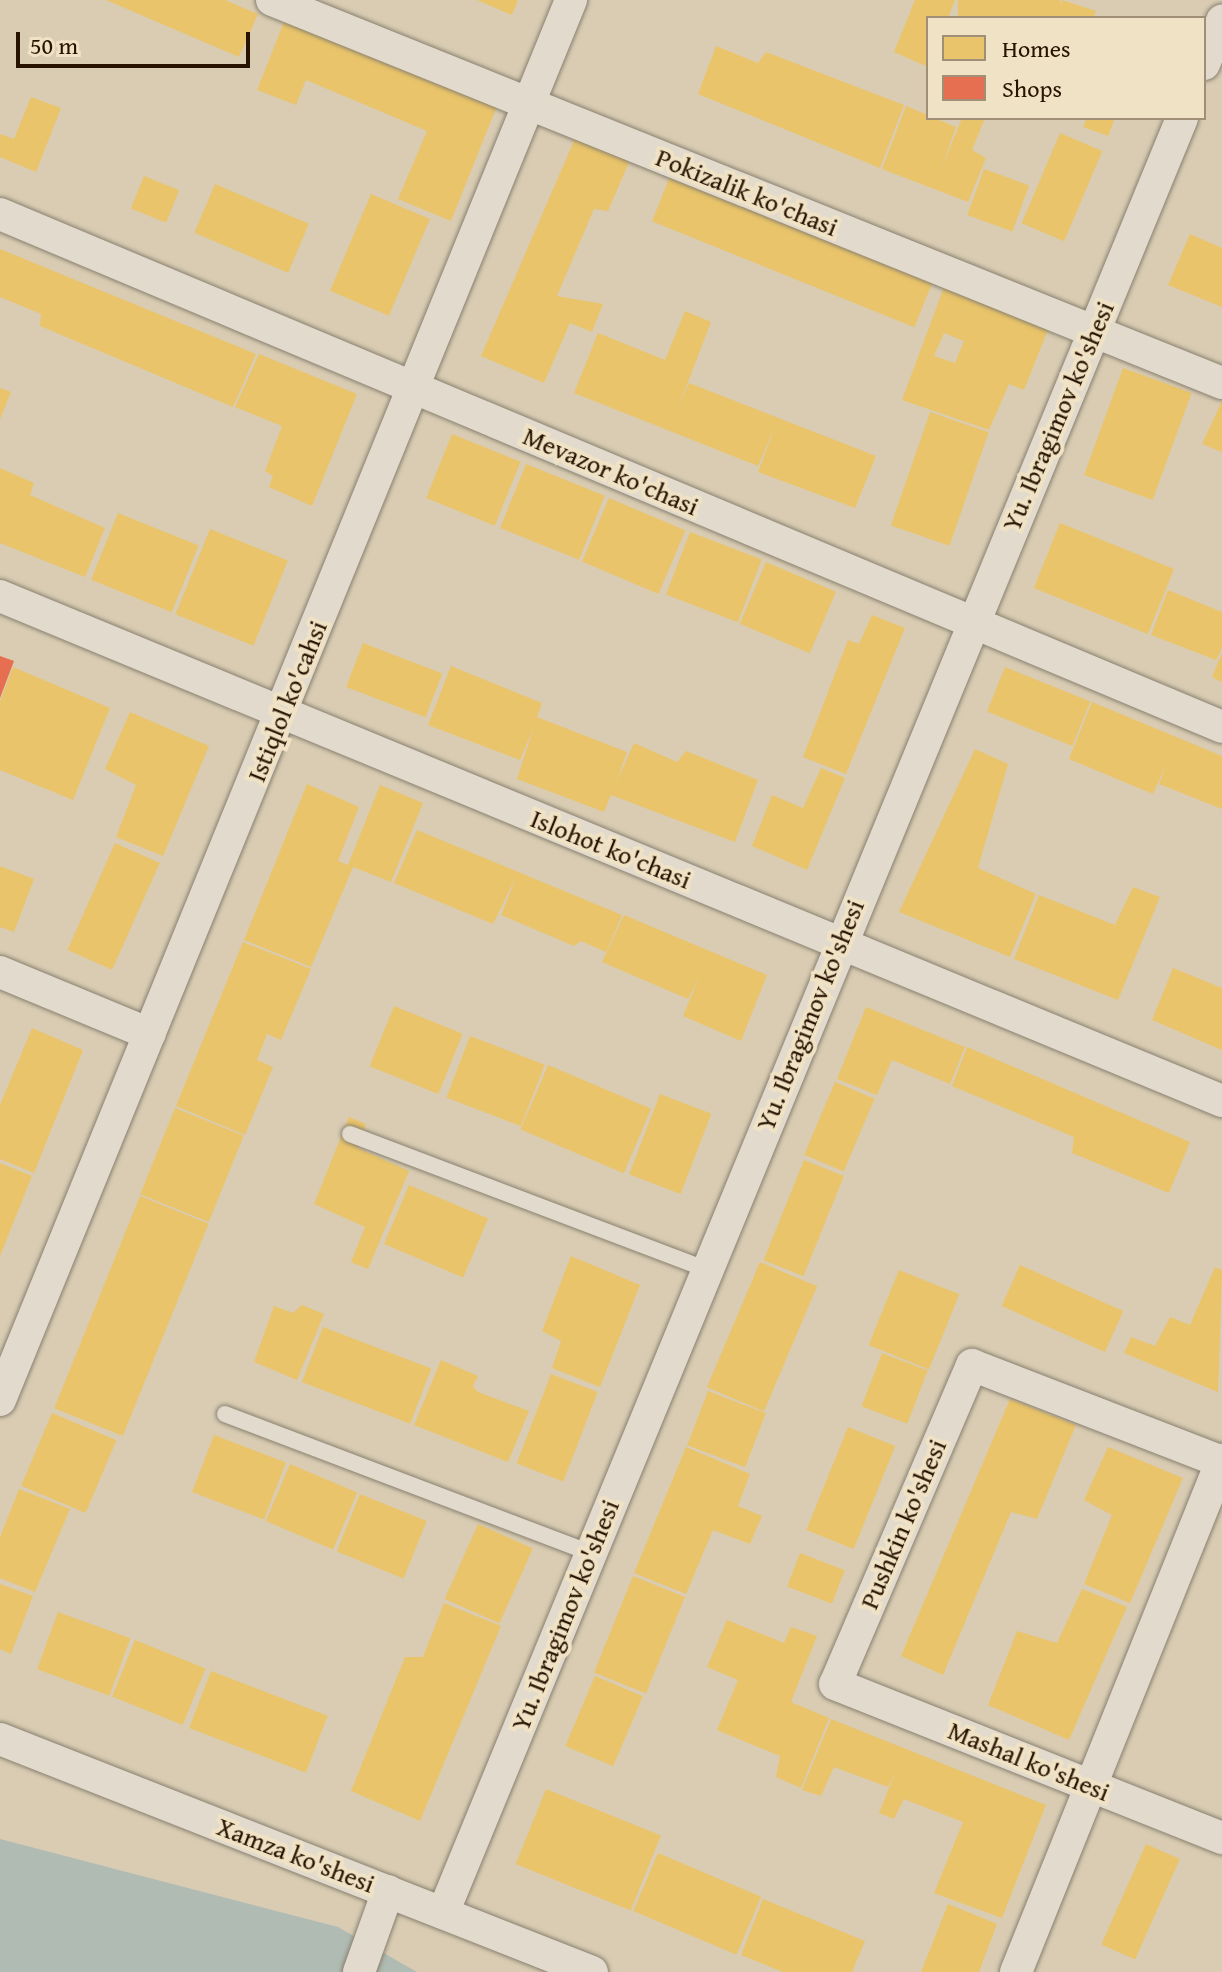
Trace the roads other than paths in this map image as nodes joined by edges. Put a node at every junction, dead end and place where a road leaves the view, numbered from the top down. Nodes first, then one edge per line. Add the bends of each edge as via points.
1 (272, 0) edge
2 (571, 0) edge
3 (1222, 21) edge
4 (1206, 59) edge
5 (529, 104) junction
6 (1181, 120) edge
7 (0, 214) edge
8 (1093, 331) junction
9 (1222, 383) edge
10 (414, 388) junction
11 (0, 596) edge
12 (972, 622) junction
13 (282, 713) junction
14 (1222, 727) edge
15 (839, 943) junction
16 (0, 972) edge
17 (150, 1034) junction
18 (1222, 1101) edge
19 (350, 1134) dead end
20 (706, 1269) junction
21 (12, 1339) edge
22 (0, 1400) edge
23 (225, 1414) dead end
24 (1222, 1461) edge
25 (590, 1553) junction
26 (835, 1684) joint
27 (0, 1739) edge
28 (1091, 1785) junction
29 (1222, 1838) edge
30 (388, 1891) junction
31 (443, 1913) junction
32 (359, 1972) edge
33 (592, 1972) edge
34 (1016, 1972) edge

1 - 5 street, Pokizalik ko'chasi
2 - 5 street, Istiqlol ko'cahsi
3 - 4 street
5 - 8 street, Pokizalik ko'chasi
5 - 10 street, Istiqlol ko'cahsi
6 - 8 street, Yu. Ibragimov ko'shesi
7 - 10 street, Mevazor ko'chasi
8 - 9 street, Pokizalik ko'chasi
8 - 12 street, Yu. Ibragimov ko'shesi
10 - 12 street, Mevazor ko'chasi
10 - 13 street, Istiqlol ko'cahsi
11 - 13 street, Islohot ko'chasi
12 - 14 street, Mevazor ko'chasi
12 - 15 street, Yu. Ibragimov ko'shesi
13 - 15 street, Islohot ko'chasi
13 - 17 street, Istiqlol ko'cahsi
15 - 18 street, Islohot ko'chasi
15 - 20 street, Yu. Ibragimov ko'shesi
16 - 17 street
17 - 21 street, Istiqlol ko'cahsi
19 - 20 lane
20 - 25 street, Yu. Ibragimov ko'shesi
21 - 22 street, Istiqlol ko'cahsi
23 - 25 lane
24 - 26 street, Pushkin ko'shesi via 972,1365
24 - 28 street
25 - 31 street, Yu. Ibragimov ko'shesi
26 - 28 street, Mashal ko'shesi
27 - 30 street, Xamza ko'shesi
28 - 29 street, Mashal ko'shesi
28 - 34 street
30 - 31 street, Xamza ko'shesi
30 - 32 street
31 - 33 street, Xamza ko'shesi

